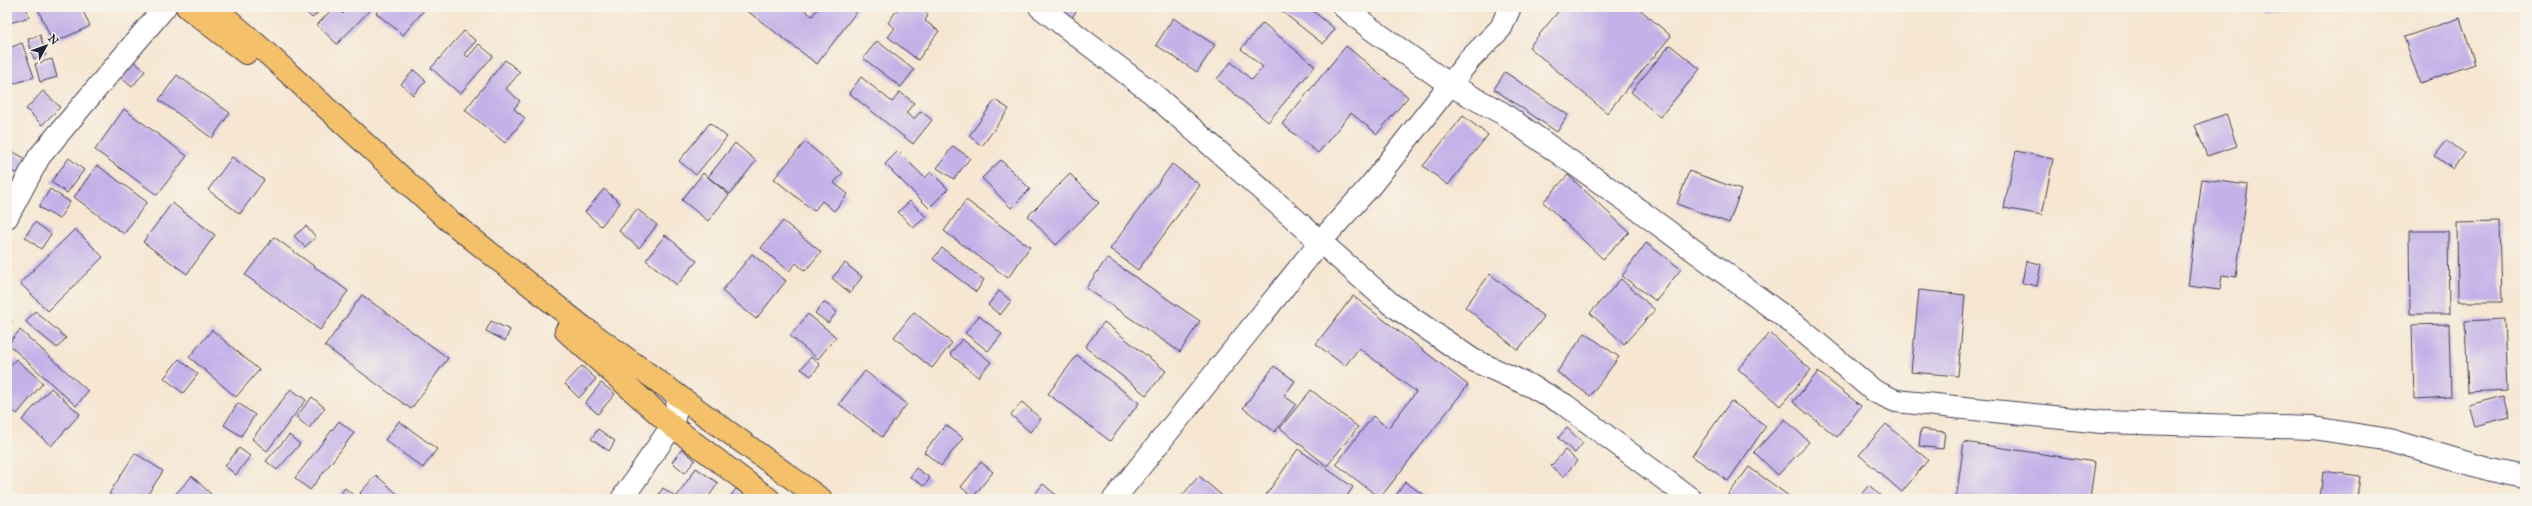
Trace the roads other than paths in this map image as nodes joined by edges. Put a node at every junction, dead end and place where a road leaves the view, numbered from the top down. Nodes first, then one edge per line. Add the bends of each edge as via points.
1 (165, 7) edge
2 (187, 7) edge
3 (214, 7) edge
4 (1040, 7) edge
5 (1344, 7) edge
6 (1510, 7) edge
7 (1450, 85) junction
8 (7, 216) edge
9 (1321, 241) junction
10 (680, 398) junction
11 (672, 426) junction
12 (2525, 477) edge
13 (622, 499) edge
14 (769, 499) edge
15 (821, 499) edge
16 (1114, 499) edge
17 (1690, 499) edge

1 - 8 street via 39,157
2 - 11 main road via 268,70 441,231 578,341
3 - 10 main road via 446,218 583,327
4 - 9 street via 1152,93
5 - 7 street
6 - 7 street via 1501,28 1470,59
7 - 9 street via 1371,185
7 - 12 street via 1508,117 1798,327 1874,391 1896,402 2102,422 2313,428 2390,440 2491,470
9 - 16 street
9 - 17 street via 1391,304 1473,360 1531,386 1565,405
10 - 11 street
10 - 15 main road
11 - 13 street
11 - 14 main road

